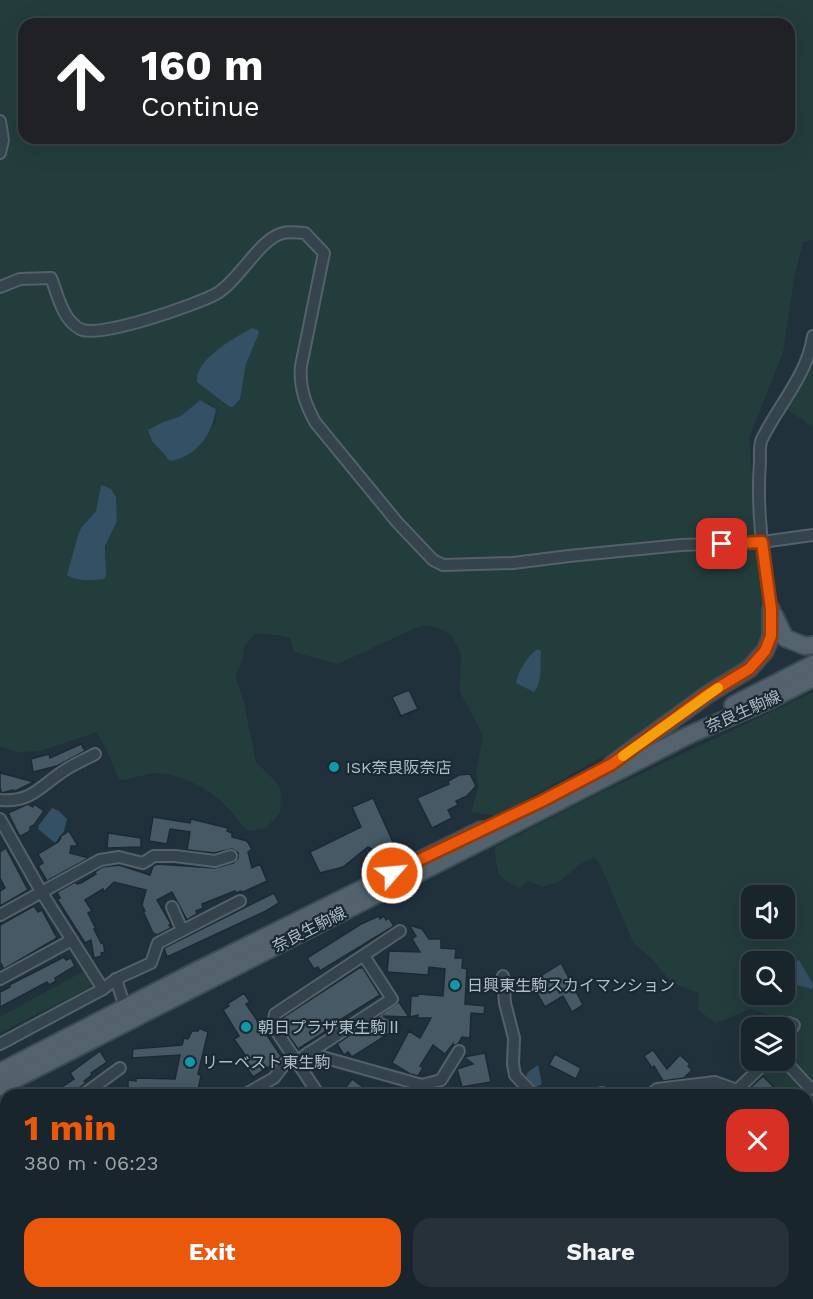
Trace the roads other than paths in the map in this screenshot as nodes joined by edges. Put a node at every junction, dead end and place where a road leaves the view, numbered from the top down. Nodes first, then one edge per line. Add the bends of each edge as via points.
1 (0, 121) edge
2 (0, 153) edge
3 (0, 287) edge
4 (813, 336) edge
5 (813, 535) edge
6 (762, 542) junction
7 (771, 609) junction
8 (813, 645) edge
9 (813, 664) edge
10 (813, 678) edge
11 (95, 754) dead end
12 (612, 764) junction
13 (0, 800) edge
14 (1, 822) edge
15 (231, 856) dead end
16 (42, 893) junction
17 (240, 901) dead end
18 (172, 907) dead end
19 (0, 915) edge
20 (182, 930) junction
21 (400, 931) dead end
22 (72, 940) junction
23 (364, 956) junction
24 (503, 976) dead end
25 (0, 979) edge
26 (116, 979) junction
27 (103, 989) junction
28 (122, 998) dead end
29 (0, 1044) edge
30 (459, 1051) dead end
31 (308, 1053) junction
32 (294, 1058) junction
33 (120, 1068) dead end
34 (758, 1071) edge
35 (794, 1071) edge
36 (0, 1072) edge
37 (0, 1087) edge
38 (813, 1087) edge
39 (91, 1089) edge
40 (255, 1089) edge
41 (315, 1089) edge
42 (526, 1089) edge
43 (657, 1089) edge
44 (730, 1089) edge
45 (743, 1089) edge

1 - 2 street
3 - 6 street via 20,279 51,278 66,317 80,329 95,332 126,326 216,294 239,275 271,238 285,232 305,233 324,253 299,381 306,406 397,522 433,560 443,565 513,563 681,545
4 - 6 street via 804,369 761,441 758,478
5 - 6 street
6 - 7 street
7 - 8 main road via 785,638
7 - 12 main road via 771,636 765,651 749,669
9 - 12 main road, 奈良生駒線
10 - 37 main road, 奈良生駒線 via 691,734
11 - 13 street via 43,788 15,801
12 - 36 main road, 奈良生駒線
14 - 16 street
15 - 16 street via 215,861 175,856 154,856 143,863 119,857 100,860
16 - 19 street
16 - 22 street
17 - 20 street
18 - 20 street
20 - 26 street via 158,943 151,963
21 - 23 street
22 - 25 street
22 - 27 street
23 - 31 street via 392,999
23 - 32 street via 275,1014 273,1026
24 - 42 street via 505,1003 513,1029 513,1064
26 - 27 street
26 - 28 street
27 - 29 street
30 - 31 street via 441,1080 422,1085
31 - 32 street
32 - 40 street via 274,1078
32 - 41 street
33 - 39 street
34 - 45 street
35 - 38 street
43 - 44 street via 715,1082

